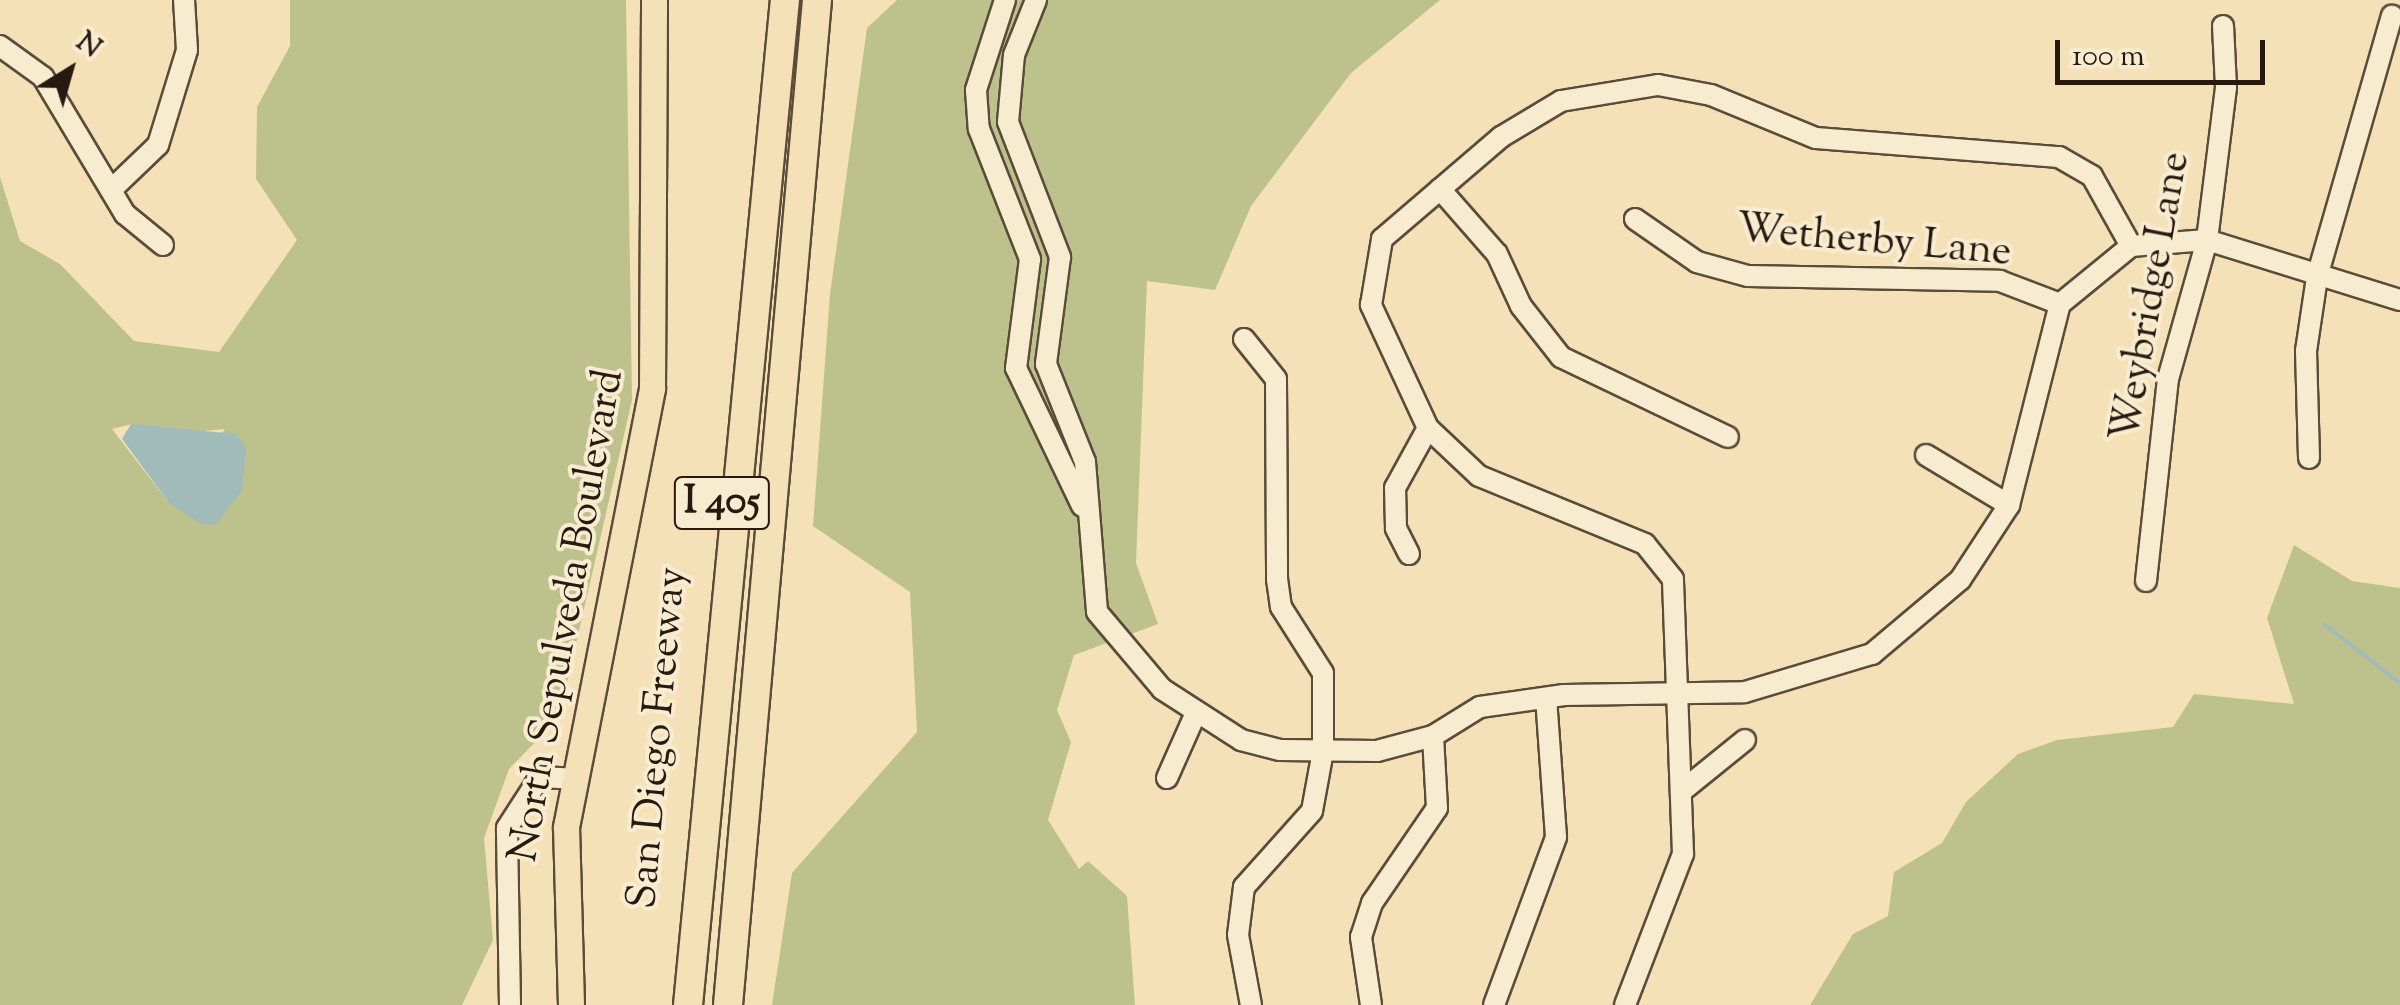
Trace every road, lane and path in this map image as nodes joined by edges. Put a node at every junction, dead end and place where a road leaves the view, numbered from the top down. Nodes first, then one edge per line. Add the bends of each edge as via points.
1 (184, 0) edge
2 (770, 0) edge
3 (785, 0) edge
4 (818, 0) edge
5 (1004, 0) edge
6 (1036, 0) edge
7 (655, 6) edge
8 (2392, 16) dead end
9 (2223, 26) dead end
10 (0, 46) edge
11 (812, 125) junction
12 (1440, 189) junction
13 (111, 190) junction
14 (1635, 219) dead end
15 (2206, 240) junction
16 (162, 245) dead end
17 (2132, 246) junction
18 (2317, 277) junction
19 (2400, 300) edge
20 (2060, 304) junction
21 (1244, 339) dead end
22 (1428, 428) junction
23 (1728, 437) dead end
24 (1926, 455) dead end
25 (2309, 458) dead end
26 (2009, 505) junction
27 (1083, 508) junction
28 (1409, 554) dead end
29 (2146, 581) dead end
30 (1679, 692) junction
31 (1546, 699) junction
32 (1196, 713) junction
33 (1433, 736) junction
34 (1745, 740) dead end
35 (1324, 751) junction
36 (1167, 778) dead end
37 (574, 780) junction
38 (1682, 791) junction
39 (510, 1005) edge
40 (571, 1005) edge
41 (674, 1005) edge
42 (688, 1005) edge
43 (704, 1005) edge
44 (728, 1005) edge
45 (1251, 1005) edge
46 (1371, 1005) edge
47 (1494, 1005) edge
48 (1625, 1005) edge

1 - 13 street via 187,50 155,154
2 - 41 highway, San Diego Freeway / I 405
3 - 42 highway
4 - 11 highway, I 405
5 - 27 street via 976,90 979,129 1030,258 1016,368
6 - 27 street via 1014,55 1008,122 1060,258 1046,364 1085,462
7 - 37 main road, North Sepulveda Boulevard via 649,419
8 - 18 street
9 - 15 street, Weybridge Lane via 2226,87
10 - 13 street via 48,84
11 - 43 highway via 788,147
11 - 44 highway, I 405
12 - 17 street via 1562,101 1658,85 1711,94 1816,138 2059,157 2092,176
12 - 22 street via 1382,239 1370,268 1371,305
12 - 23 street via 1497,254 1560,356
13 - 16 street
14 - 20 street, Wetherby Lane via 1698,262 1748,276 2000,280
15 - 17 street
15 - 18 street
15 - 29 street, Weybridge Lane via 2168,379
17 - 20 street
18 - 19 street
18 - 25 street via 2306,350
20 - 26 street
21 - 35 street via 1276,379 1276,579 1281,606 1322,673
22 - 28 street via 1395,488 1396,528
22 - 30 street via 1480,476 1644,544 1674,579
24 - 26 street
26 - 30 street via 1960,580 1872,654 1746,692
27 - 32 street via 1098,612 1134,665
30 - 31 street
30 - 38 street
31 - 33 street via 1480,707
31 - 47 street via 1556,837
32 - 35 street via 1241,740
32 - 36 street
33 - 35 street via 1377,751
33 - 46 street via 1437,808 1372,902 1362,937
34 - 38 street
35 - 45 street via 1312,811 1244,887 1238,935
37 - 39 street via 540,778 507,828
37 - 40 main road, North Sepulveda Boulevard via 562,894
38 - 48 street via 1684,854

